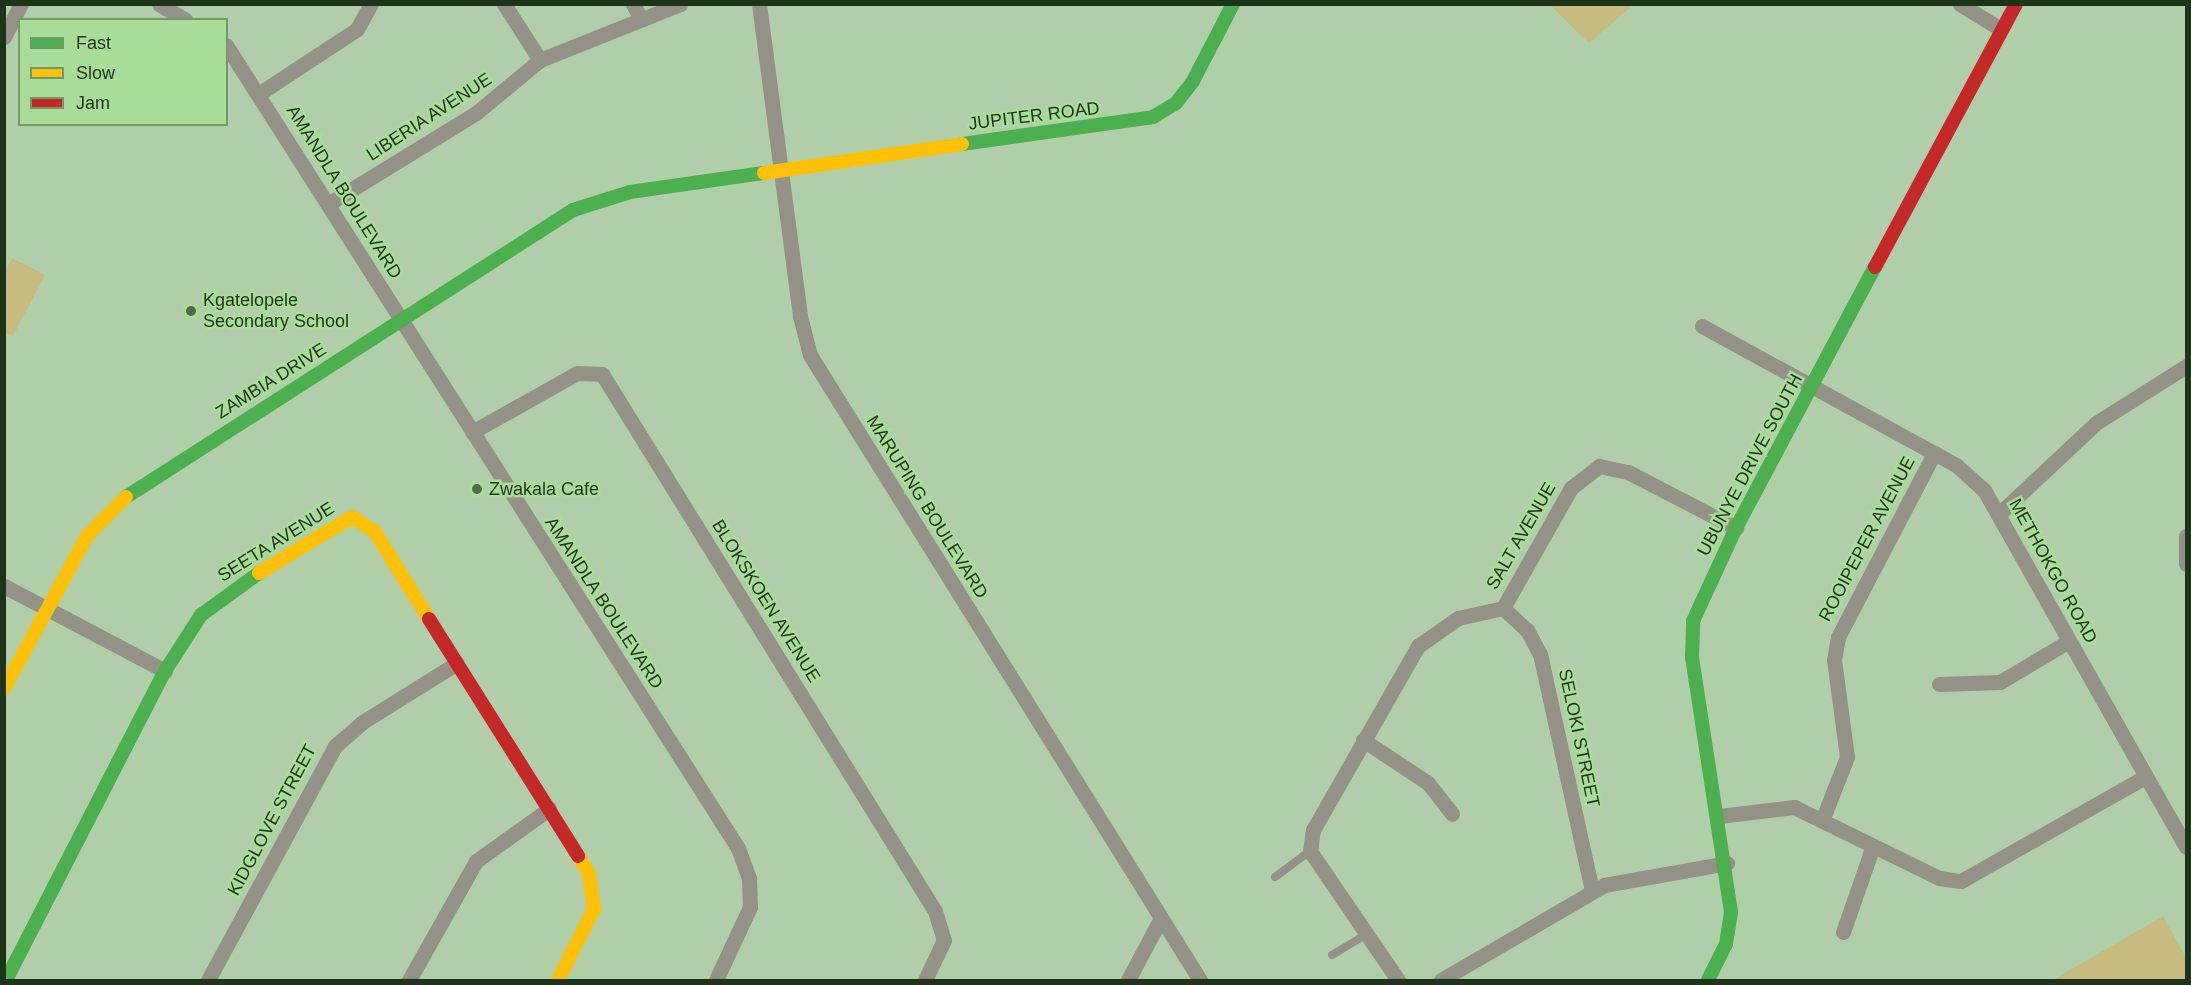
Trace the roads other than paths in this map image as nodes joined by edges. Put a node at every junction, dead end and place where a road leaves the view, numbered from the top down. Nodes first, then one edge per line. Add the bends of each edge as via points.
1 (21, 4) edge
2 (371, 4) edge
3 (504, 4) edge
4 (633, 4) edge
5 (680, 4) edge
6 (759, 4) edge
7 (1233, 4) edge
8 (1960, 4) edge
9 (2016, 4) edge
10 (166, 6) edge
11 (183, 18) edge
12 (641, 19) junction
13 (1999, 28) junction
14 (4, 37) edge
15 (228, 48) edge
16 (540, 60) junction
17 (260, 93) junction
18 (780, 170) junction
19 (328, 204) junction
20 (401, 321) junction
21 (1702, 326) dead end
22 (2187, 366) edge
23 (1811, 388) junction
24 (472, 432) junction
25 (1934, 453) junction
26 (1999, 514) junction
27 (1736, 528) junction
28 (2187, 536) edge
29 (2187, 564) edge
30 (4, 586) edge
31 (1503, 608) junction
32 (47, 609) junction
33 (2069, 641) junction
34 (457, 663) junction
35 (165, 671) junction
36 (1939, 684) dead end
37 (4, 689) edge
38 (1363, 740) junction
39 (2145, 777) junction
40 (549, 809) junction
41 (1452, 814) dead end
42 (1719, 816) junction
43 (1823, 818) junction
44 (1873, 846) junction
45 (2187, 847) edge
46 (1310, 851) junction
47 (1727, 862) junction
48 (1275, 877) dead end
49 (1592, 890) junction
50 (1161, 918) junction
51 (1843, 932) dead end
52 (1368, 933) junction
53 (1332, 955) dead end
54 (6, 981) edge
55 (208, 981) edge
56 (409, 981) edge
57 (558, 981) edge
58 (716, 981) edge
59 (925, 981) edge
60 (1128, 981) edge
61 (1200, 981) edge
62 (1398, 981) edge
63 (1441, 981) edge
64 (1708, 981) edge

1 - 14 street
2 - 17 street via 357,29
3 - 16 street
4 - 12 street
5 - 12 street, LIBERIA AVENUE
6 - 18 street, MARUPING BOULEVARD
7 - 18 street, JUPITER ROAD via 1193,81 1176,103 1154,117
8 - 13 street
9 - 13 street, UBUNYE DRIVE SOUTH
10 - 11 street
12 - 16 street, LIBERIA AVENUE
13 - 23 street, UBUNYE DRIVE SOUTH
15 - 17 street, AMANDLA BOULEVARD
16 - 19 street, LIBERIA AVENUE via 482,109
17 - 19 street, AMANDLA BOULEVARD
18 - 20 street, ZAMBIA DRIVE via 595,200
18 - 50 street, MARUPING BOULEVARD via 802,331 810,355
19 - 20 street, AMANDLA BOULEVARD
20 - 24 street, AMANDLA BOULEVARD
20 - 32 street, ZAMBIA DRIVE via 116,503 87,536
21 - 23 street, METHOKGO ROAD
22 - 26 street via 2096,423
23 - 25 street, METHOKGO ROAD
23 - 27 street, UBUNYE DRIVE SOUTH
24 - 58 street, AMANDLA BOULEVARD via 744,863 750,907
24 - 59 street, BLOKSKOEN AVENUE via 577,373 602,374 935,911 944,940
25 - 26 street, METHOKGO ROAD via 1971,477
25 - 43 street, ROOIPEPER AVENUE via 1838,637 1834,660 1847,757
26 - 33 street, METHOKGO ROAD
27 - 31 street, SALT AVENUE via 1628,472 1599,466 1571,488
27 - 42 street, UBUNYE DRIVE SOUTH via 1706,588 1690,638
28 - 29 street
30 - 32 street
31 - 38 street, SALT AVENUE via 1458,618 1429,636
31 - 49 street, SELOKI STREET via 1527,630 1540,654
32 - 35 street
32 - 37 street, ZAMBIA DRIVE
33 - 36 street via 2000,682
33 - 39 street, METHOKGO ROAD
34 - 35 street, SEETA AVENUE via 375,532 352,517 206,608
34 - 40 street, SEETA AVENUE
34 - 55 street, KIDGLOVE STREET via 361,723 335,746
35 - 54 street, SEETA AVENUE
38 - 41 street via 1428,783
38 - 46 street, SALT AVENUE via 1313,830
39 - 44 street via 1972,878 1939,878
39 - 45 street, METHOKGO ROAD
40 - 56 street via 476,861
40 - 57 street, SEETA AVENUE via 595,892 590,918
42 - 43 street via 1780,806
42 - 47 street, UBUNYE DRIVE SOUTH
43 - 44 street
44 - 51 street
46 - 48 lane
46 - 52 street
47 - 49 street via 1632,878
47 - 64 street, UBUNYE DRIVE SOUTH via 1730,929
49 - 63 street
50 - 60 street
50 - 61 street, MARUPING BOULEVARD
52 - 53 lane
52 - 62 street

